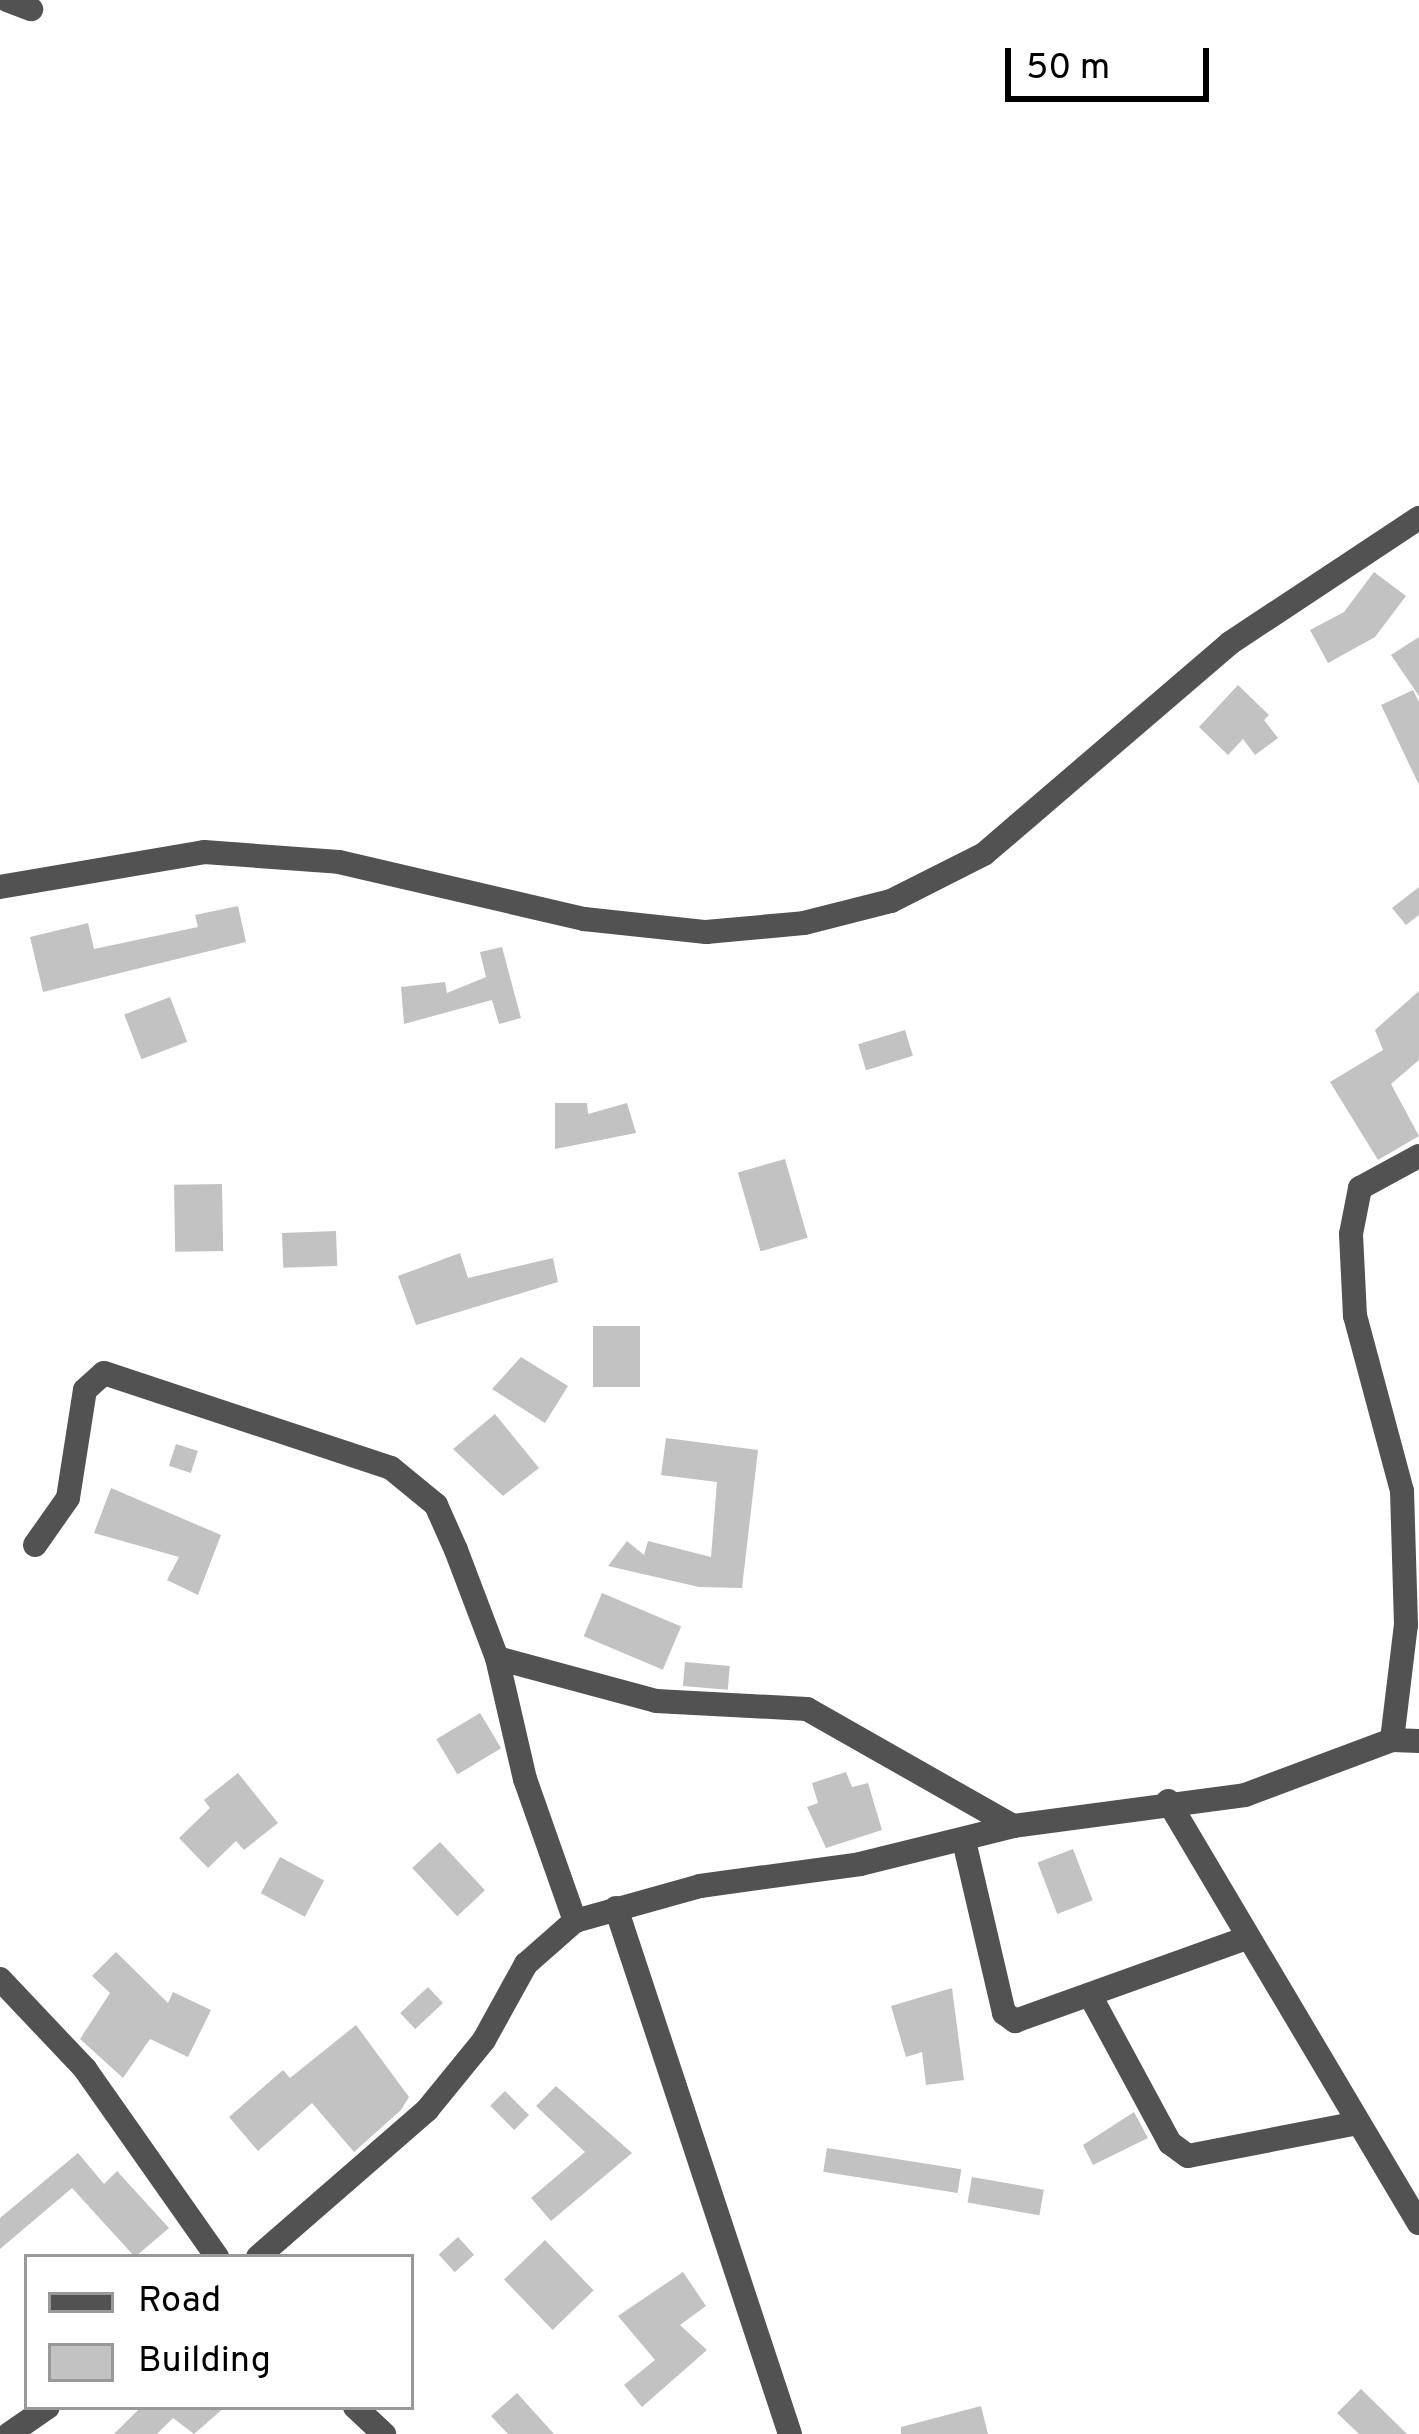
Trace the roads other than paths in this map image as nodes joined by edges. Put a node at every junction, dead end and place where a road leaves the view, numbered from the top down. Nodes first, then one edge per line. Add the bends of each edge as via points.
1 (1419, 518) edge
2 (0, 887) edge
3 (1419, 1156) edge
4 (35, 1545) dead end
5 (497, 1658) junction
6 (1392, 1740) junction
7 (1419, 1741) edge
8 (1168, 1801) junction
9 (1013, 1826) junction
10 (964, 1841) junction
11 (616, 1908) junction
12 (575, 1921) junction
13 (1246, 1938) junction
14 (0, 1978) edge
15 (1090, 1997) junction
16 (1358, 2123) junction
17 (1419, 2223) edge
18 (215, 2254) edge
19 (261, 2254) edge
20 (44, 2410) edge
21 (358, 2410) edge
22 (9, 2434) edge
23 (384, 2434) edge
24 (790, 2434) edge

1 - 2 street via 1231,643 984,854 891,901 804,923 706,932 584,919 339,862 204,852
3 - 6 street via 1360,1188 1351,1234 1355,1316 1402,1490 1406,1624
4 - 5 street via 68,1498 88,1382 116,1375 391,1468 436,1505
5 - 9 street via 656,1701 807,1709
5 - 12 street via 525,1779
6 - 7 street
6 - 8 street via 1245,1795
8 - 9 street
8 - 13 street
9 - 10 street
10 - 11 street
10 - 15 street via 1004,2012 1028,2021
11 - 12 street
11 - 24 street
12 - 19 street via 526,1964 484,2040 427,2110
13 - 15 street
13 - 16 street
14 - 18 street via 85,2069
15 - 16 street via 1170,2143 1188,2156
16 - 17 street
20 - 22 street
21 - 23 street

